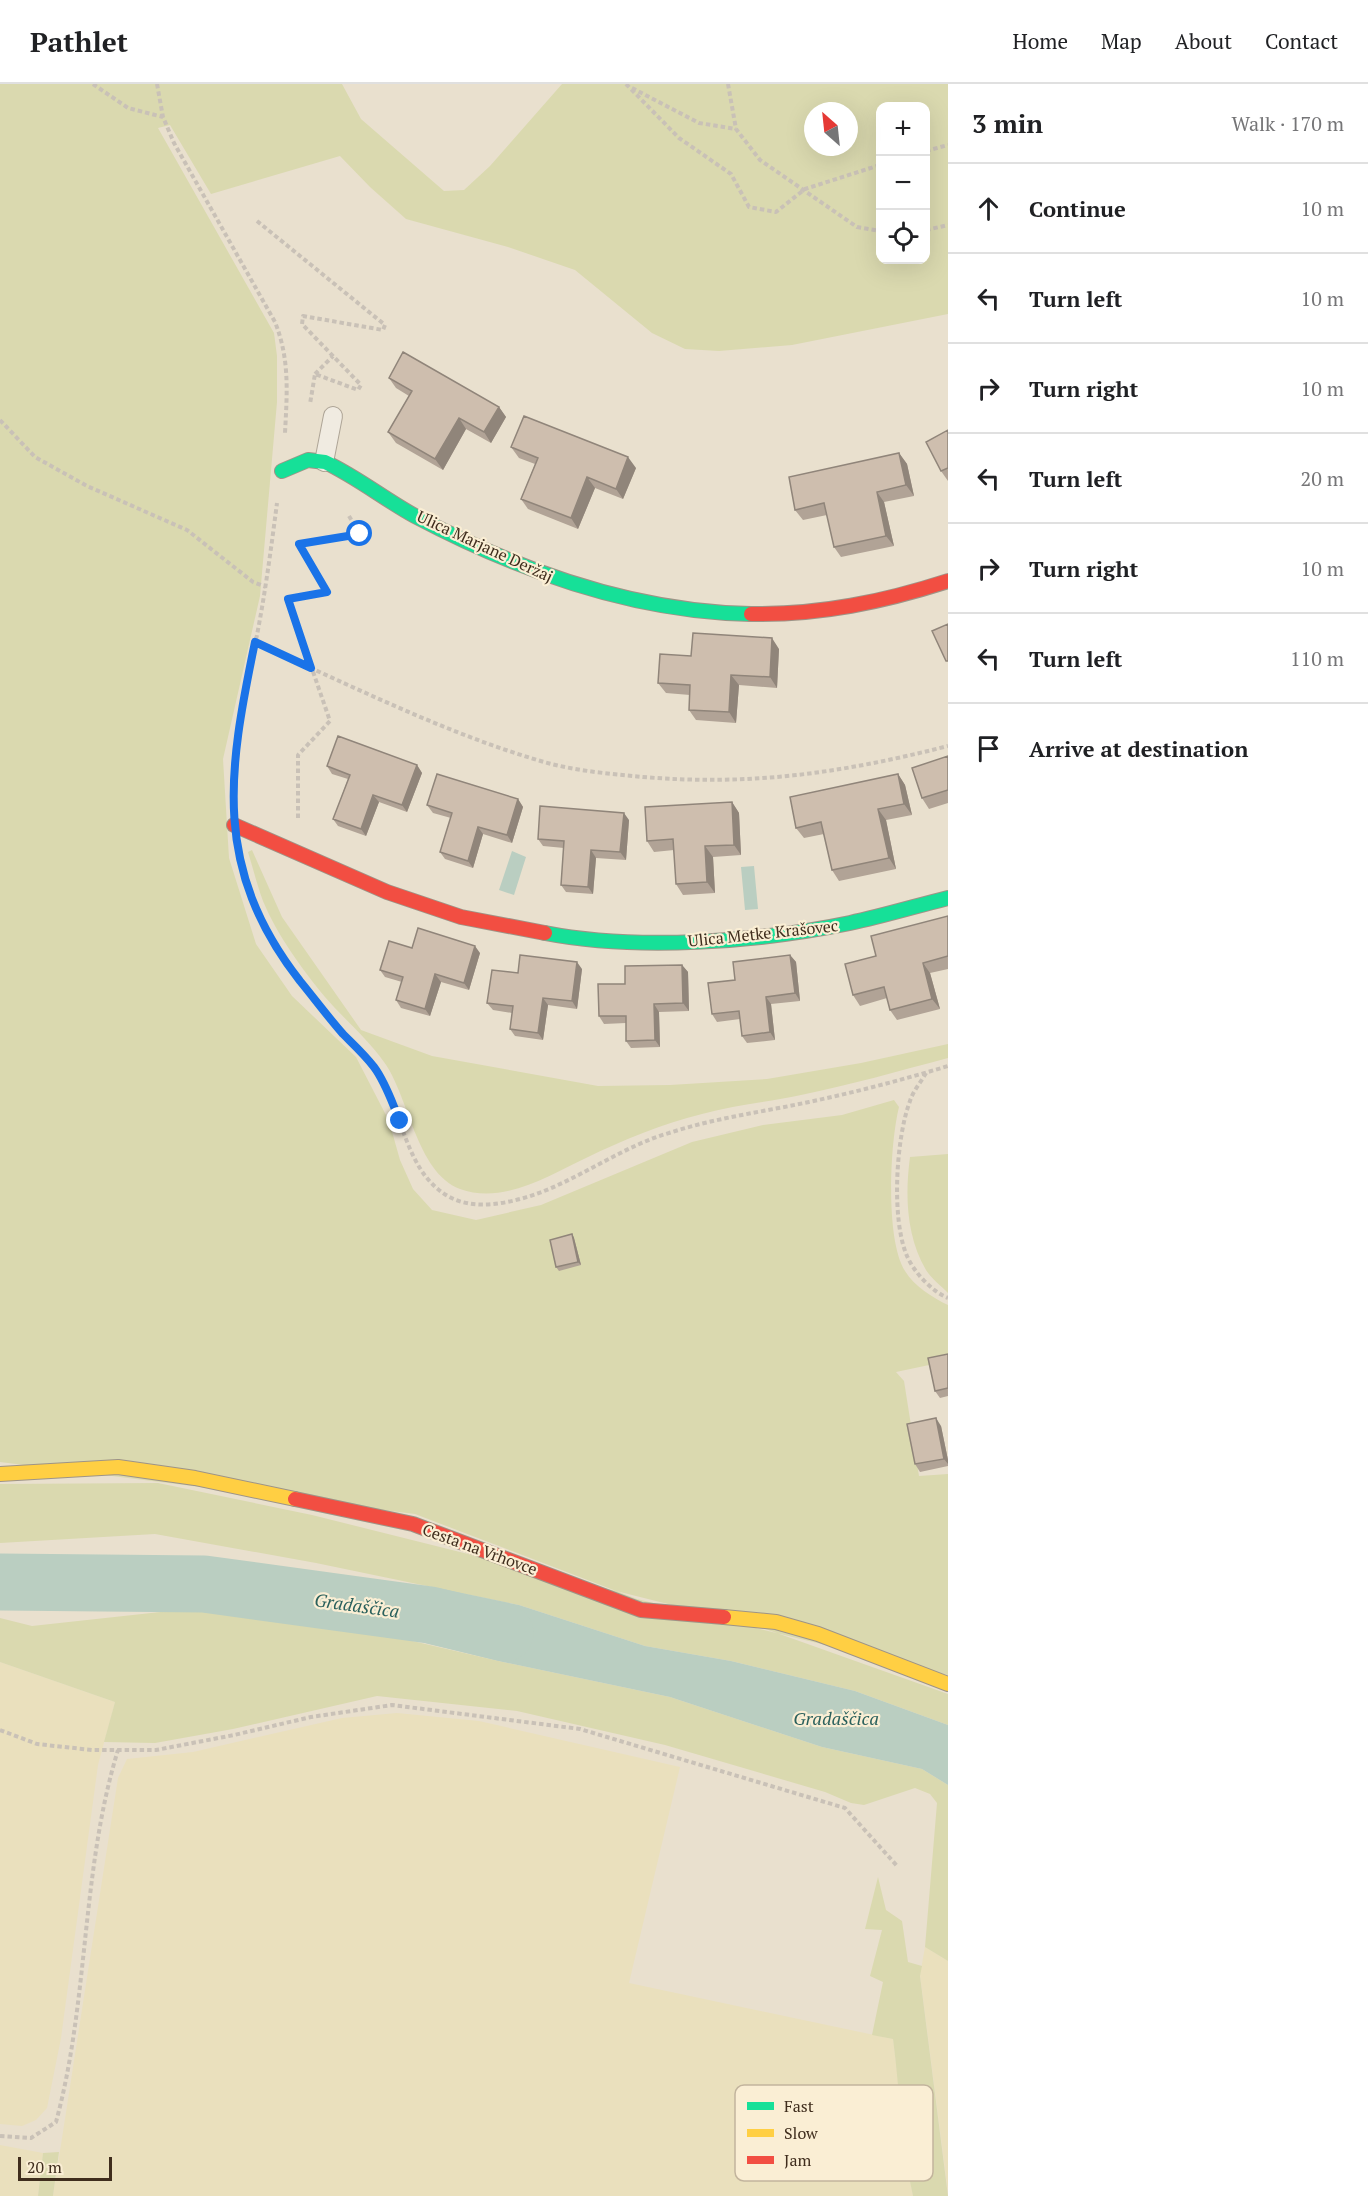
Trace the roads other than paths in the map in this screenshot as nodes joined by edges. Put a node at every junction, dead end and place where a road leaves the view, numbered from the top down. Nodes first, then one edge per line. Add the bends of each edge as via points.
1 (333, 416) dead end
2 (324, 462) junction
3 (282, 471) road end
4 (948, 581) edge
5 (234, 825) road end
6 (948, 898) edge
7 (0, 1474) edge
8 (948, 1684) edge

1 - 2 lane
2 - 3 street via 308,459
2 - 4 street, Ulica Marjane Deržaj via 389,501 510,561 558,580 638,602 747,615 796,613 910,596
5 - 6 street, Ulica Metke Krašovec via 387,892 461,918 580,940 680,942 771,935 851,923
7 - 8 street, Cesta na Vrhovce via 118,1467 195,1478 413,1524 641,1610 776,1622

